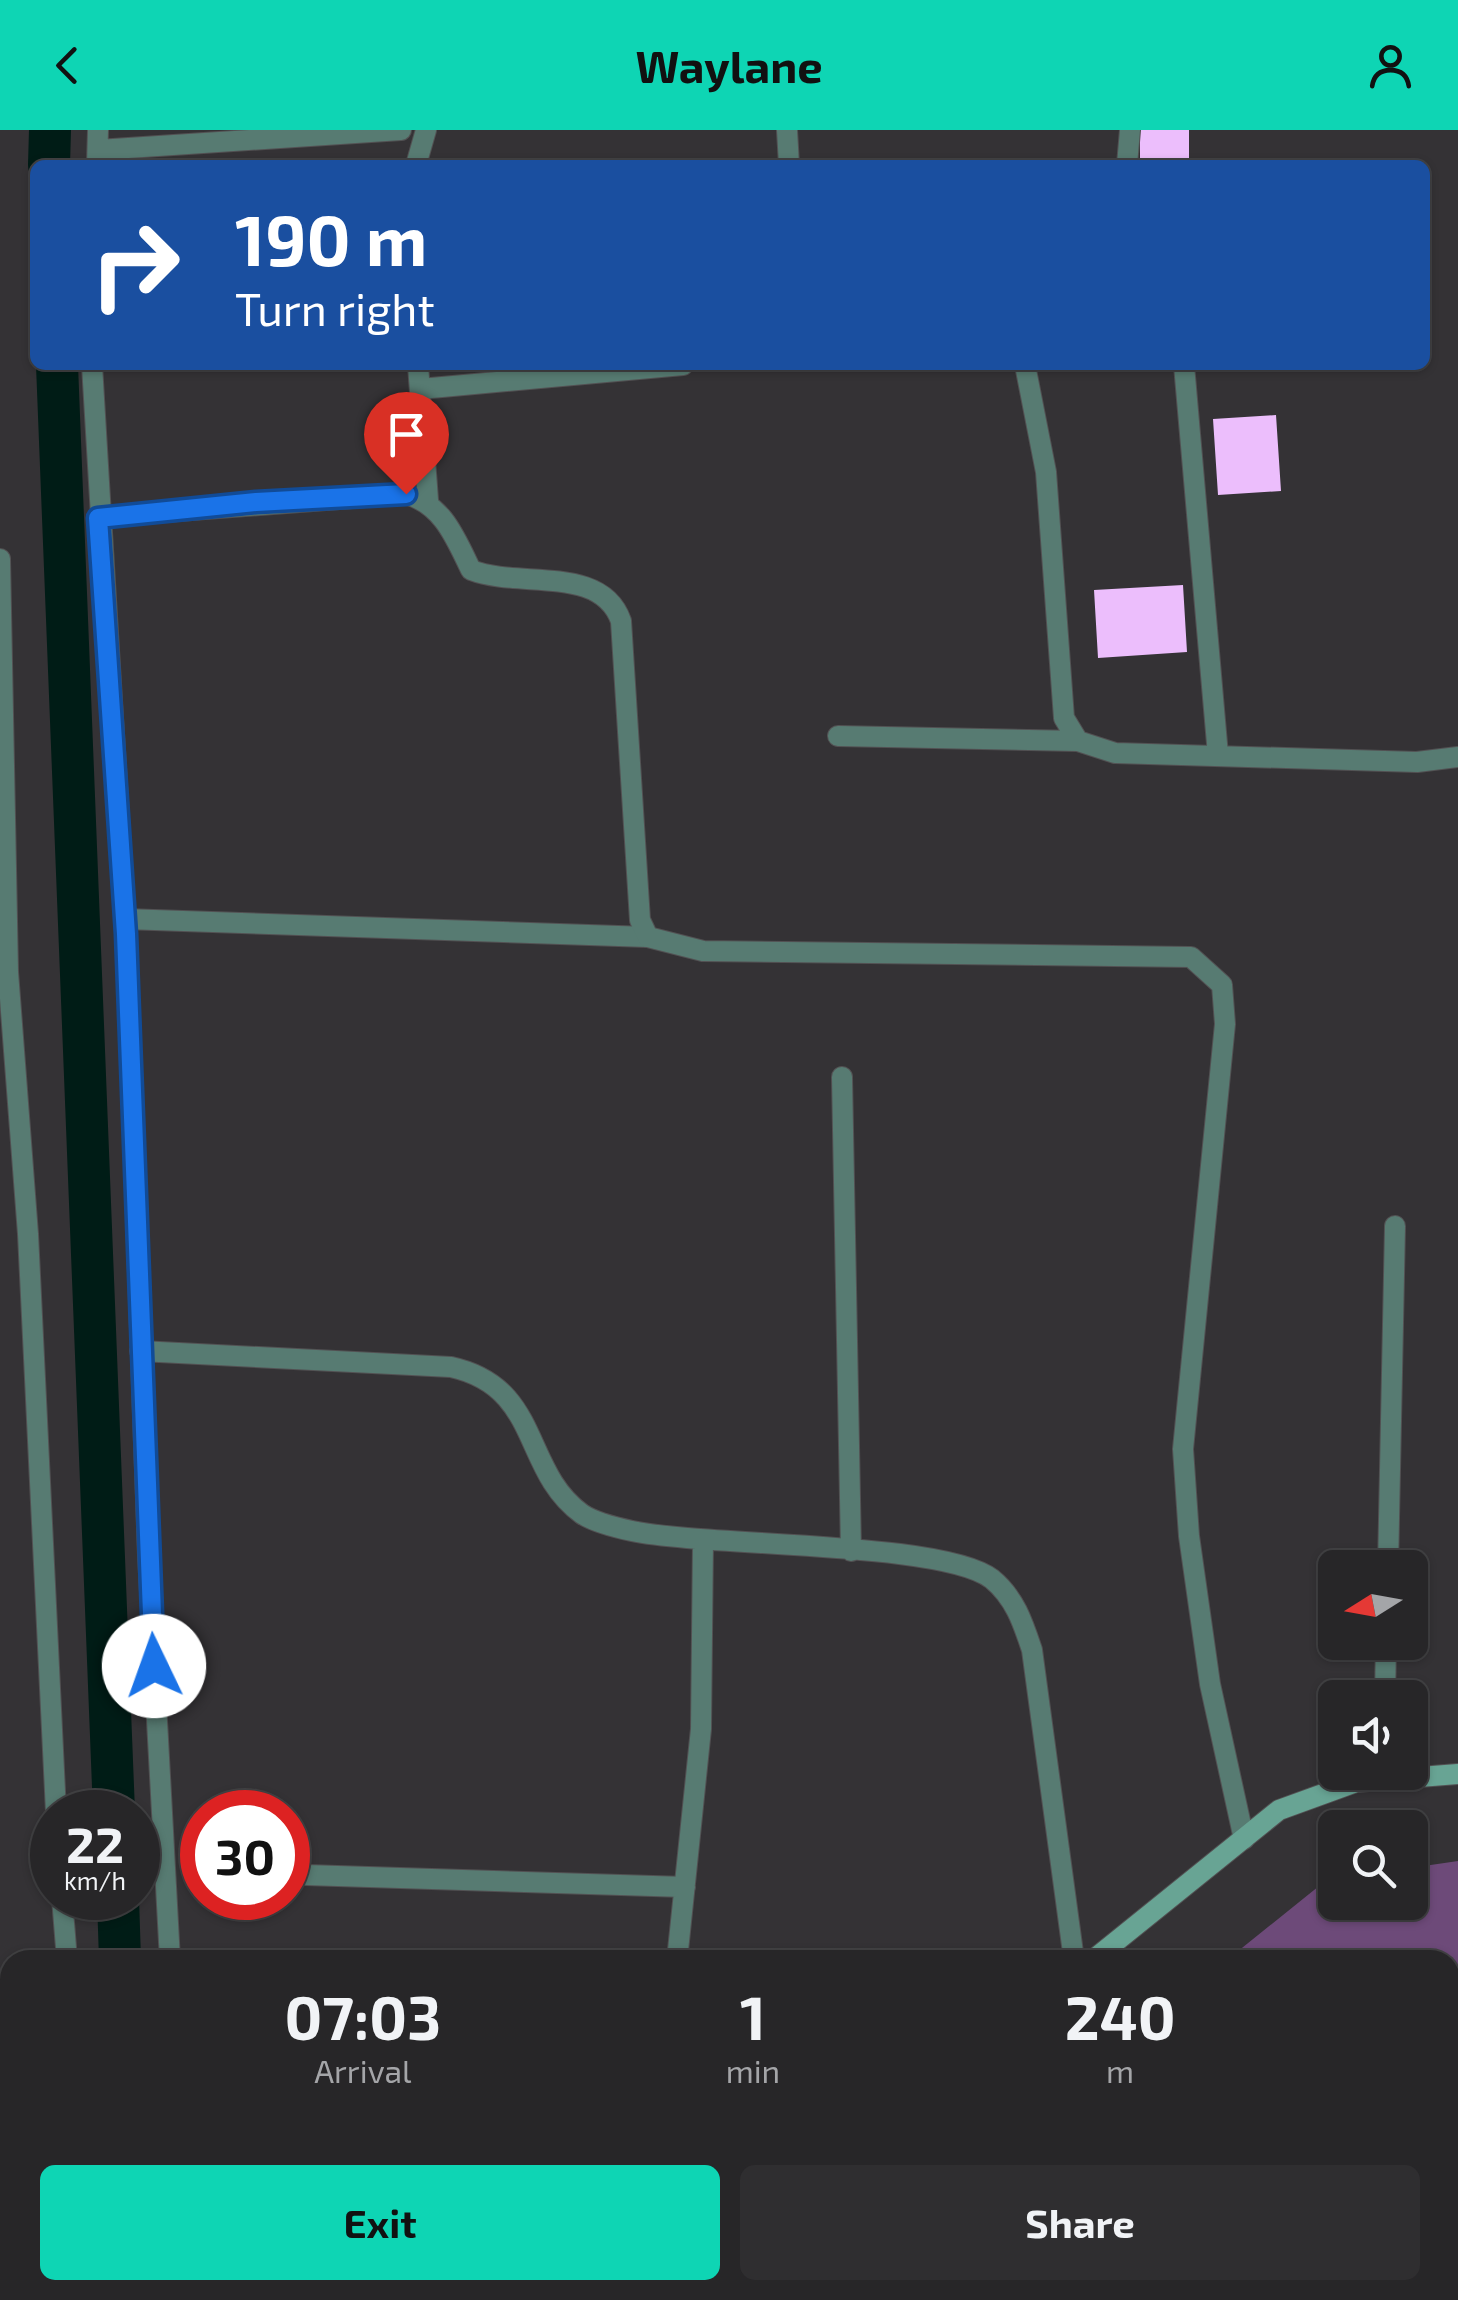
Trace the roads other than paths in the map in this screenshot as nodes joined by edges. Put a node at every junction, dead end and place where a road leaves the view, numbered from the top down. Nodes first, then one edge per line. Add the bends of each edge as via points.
1 (401, 130) edge
2 (426, 130) edge
3 (786, 130) edge
4 (1130, 130) edge
5 (98, 148) edge
6 (417, 160) edge
7 (789, 160) edge
8 (1127, 160) edge
9 (92, 370) edge
10 (418, 370) edge
11 (628, 370) edge
12 (1026, 370) edge
13 (1184, 370) edge
14 (420, 389) junction
15 (428, 500) junction
16 (98, 518) junction
17 (1, 566) edge
18 (838, 736) dead end
19 (1078, 742) junction
20 (1218, 755) junction
21 (1458, 758) edge
22 (125, 920) junction
23 (648, 937) junction
24 (842, 1076) dead end
25 (1395, 1226) dead end
26 (140, 1351) junction
27 (702, 1540) junction
28 (1388, 1550) edge
29 (851, 1552) junction
30 (1458, 1774) edge
31 (1428, 1775) edge
32 (55, 1790) edge
33 (1334, 1790) edge
34 (1244, 1839) junction
35 (310, 1875) edge
36 (685, 1887) junction
37 (64, 1920) edge
38 (66, 1950) edge
39 (170, 1950) edge
40 (679, 1950) edge
41 (1073, 1950) edge
42 (1105, 1950) edge

1 - 5 street
2 - 6 street
3 - 7 street
4 - 8 street
9 - 16 street
10 - 14 street
11 - 14 street
12 - 19 street via 1046,472 1064,718
13 - 20 street
14 - 15 street
15 - 16 street via 386,493
15 - 23 street via 471,570 496,580 574,582 597,588 614,604 622,640 640,920
16 - 22 street
17 - 32 street via 8,972
18 - 19 street
19 - 20 street via 1115,753
20 - 21 street
22 - 23 street
22 - 26 street
23 - 34 street via 703,951 1190,957 1222,985 1224,1024 1183,1450 1210,1684
24 - 29 street
25 - 28 street
26 - 27 street via 480,1373 506,1392 558,1485 582,1514 627,1530
26 - 39 street
27 - 29 street
27 - 36 street via 702,1714
29 - 41 street via 950,1564 990,1577 1017,1606 1032,1650
30 - 31 main road
33 - 34 main road via 1280,1810
34 - 42 main road
35 - 36 street
36 - 40 street
37 - 38 street

